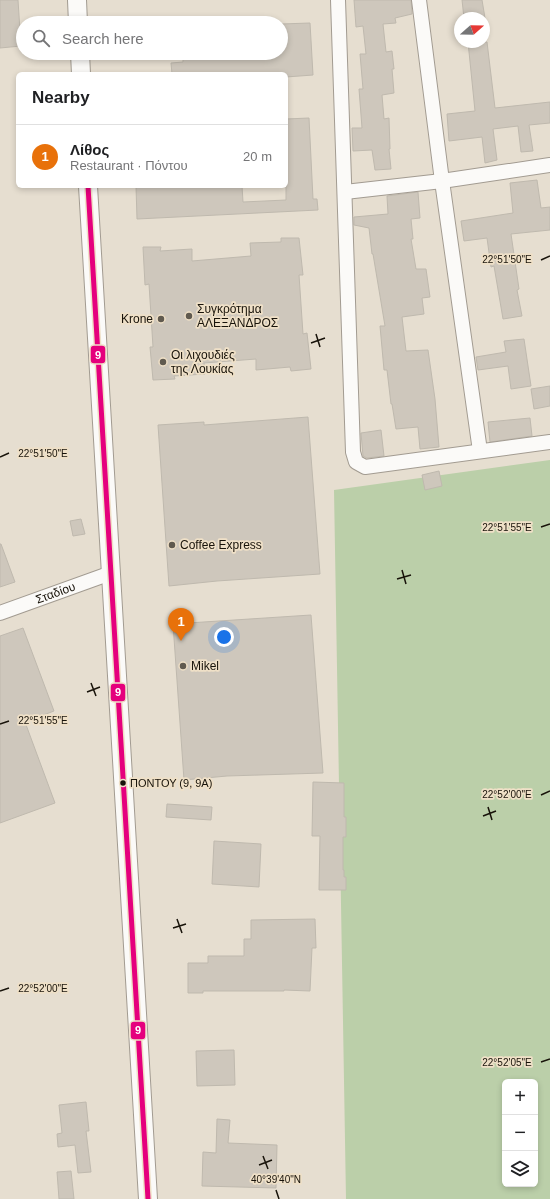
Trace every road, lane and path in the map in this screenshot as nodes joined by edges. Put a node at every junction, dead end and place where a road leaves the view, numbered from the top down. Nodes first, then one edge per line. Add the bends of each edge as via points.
1 (77, 0) edge
2 (338, 0) edge
3 (419, 0) edge
4 (78, 16) edge
5 (80, 60) edge
6 (81, 72) edge
7 (550, 165) edge
8 (442, 181) junction
9 (88, 188) edge
10 (345, 192) junction
11 (550, 442) edge
12 (480, 451) junction
13 (111, 573) junction
14 (0, 612) edge
15 (148, 1199) edge

1 - 4 street
2 - 10 street
3 - 8 street
5 - 6 street
7 - 8 street
8 - 10 street
8 - 12 street
9 - 13 street
10 - 12 street via 353,452 356,462 365,467
11 - 12 street
13 - 14 street, Σταδίου
13 - 15 street

